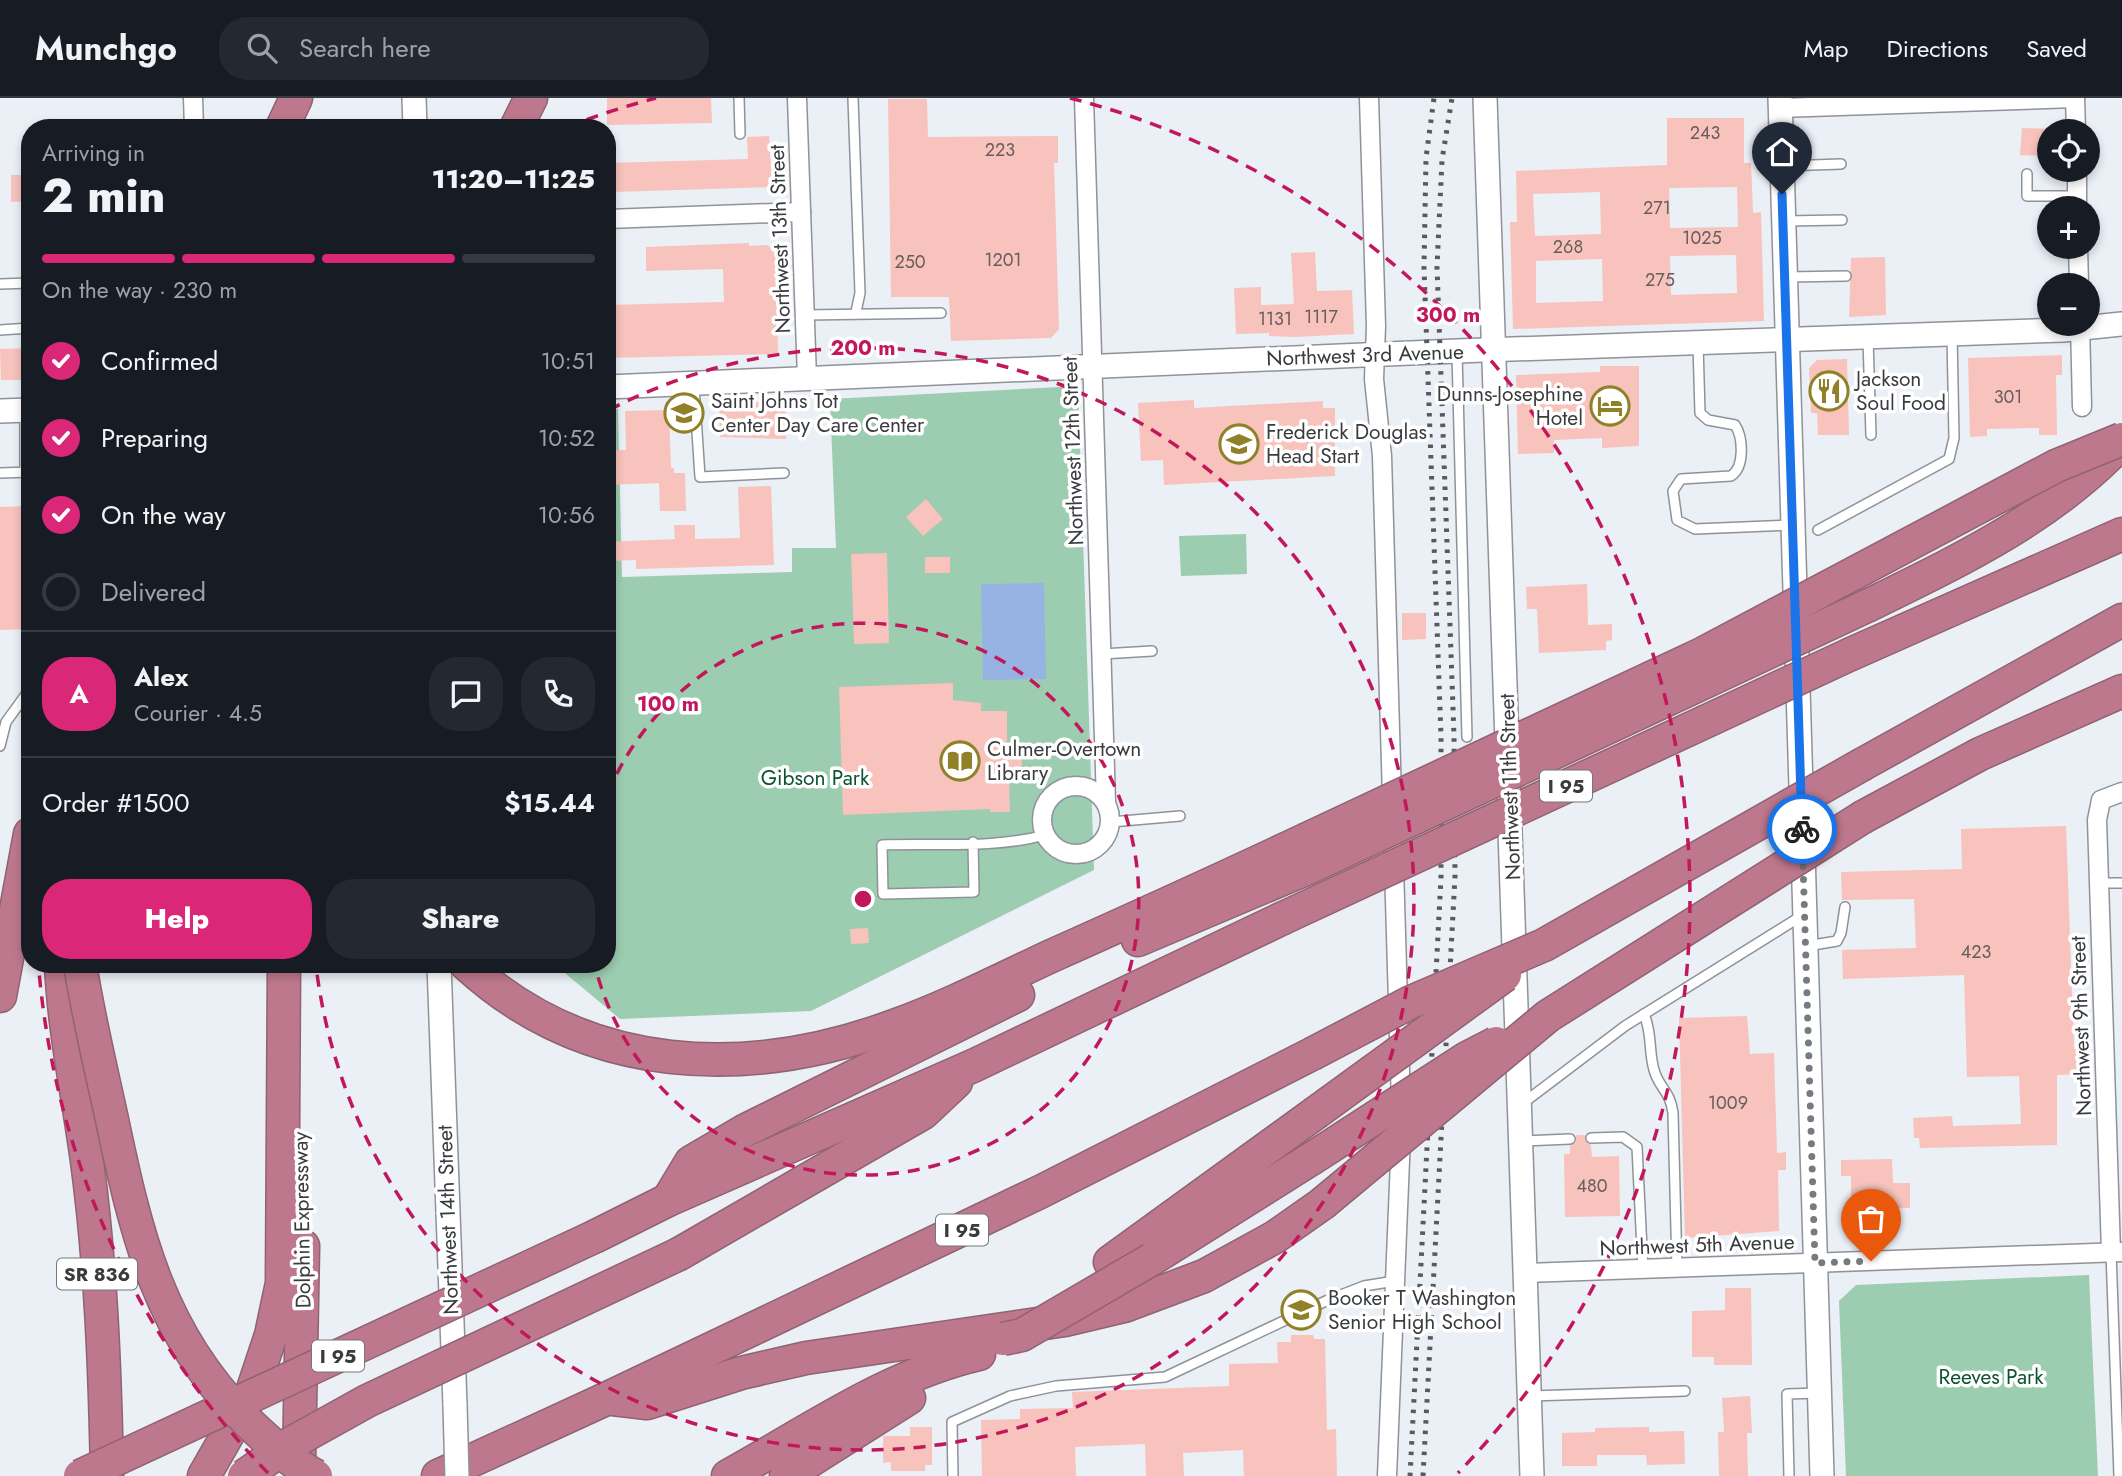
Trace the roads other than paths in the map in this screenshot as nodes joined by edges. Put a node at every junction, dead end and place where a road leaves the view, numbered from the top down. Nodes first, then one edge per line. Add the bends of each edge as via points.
1 (193, 98) edge
2 (296, 98) edge
3 (414, 98) edge
4 (531, 98) edge
5 (739, 98) edge
6 (797, 98) edge
7 (853, 98) edge
8 (1084, 98) edge
9 (1369, 98) edge
10 (1485, 98) edge
11 (2075, 98) edge
12 (1986, 100) edge
13 (1780, 103) edge
14 (194, 119) edge
15 (286, 119) edge
16 (415, 119) edge
17 (520, 119) edge
18 (2076, 119) edge
19 (740, 134) dead end
20 (1841, 164) dead end
21 (1781, 166) junction
22 (2026, 174) dead end
23 (2037, 197) edge
24 (801, 212) junction
25 (616, 219) edge
26 (1842, 220) dead end
27 (1783, 222) junction
28 (1846, 276) dead end
29 (1785, 277) junction
30 (21, 283) edge
31 (0, 284) edge
32 (856, 312) junction
33 (941, 313) dead end
34 (805, 315) junction
35 (2122, 324) edge
36 (2100, 326) edge
37 (21, 329) edge
38 (2037, 329) edge
39 (0, 330) edge
40 (1952, 334) junction
41 (2080, 336) edge
42 (1868, 337) junction
43 (1787, 340) junction
44 (1698, 343) junction
45 (1494, 350) junction
46 (1457, 351) junction
47 (1374, 355) junction
48 (1092, 366) junction
49 (807, 378) junction
50 (694, 384) junction
51 (616, 387) edge
52 (2082, 407) dead end
53 (21, 410) edge
54 (0, 411) edge
55 (1871, 435) dead end
56 (2122, 441) edge
57 (21, 472) edge
58 (0, 473) edge
59 (784, 473) dead end
60 (1791, 525) junction
61 (1818, 530) dead end
62 (2122, 534) edge
63 (2122, 620) edge
64 (1152, 651) dead end
65 (1102, 654) junction
66 (2122, 691) edge
67 (21, 701) edge
68 (1467, 737) dead end
69 (0, 746) edge
70 (2122, 792) edge
71 (1106, 802) junction
72 (1180, 816) dead end
73 (1111, 822) junction
74 (1045, 835) junction
75 (973, 842) junction
76 (1305, 855) junction
77 (21, 883) edge
78 (2099, 883) junction
79 (2122, 883) edge
80 (1844, 907) dead end
81 (1805, 914) junction
82 (1544, 945) junction
83 (1806, 946) junction
84 (62, 973) edge
85 (82, 973) edge
86 (284, 973) edge
87 (299, 973) edge
88 (439, 973) edge
89 (476, 973) edge
90 (0, 996) edge
91 (1644, 1014) junction
92 (1548, 1016) junction
93 (975, 1065) junction
94 (1521, 1105) junction
95 (1591, 1138) dead end
96 (1570, 1139) dead end
97 (1521, 1141) junction
98 (661, 1203) junction
99 (2117, 1252) edge
100 (1815, 1263) junction
101 (1676, 1269) junction
102 (1643, 1270) junction
103 (1526, 1273) junction
104 (1395, 1282) junction
105 (991, 1347) junction
106 (1685, 1391) dead end
107 (1819, 1393) junction
108 (1530, 1396) junction
109 (608, 1398) junction
110 (80, 1476) edge
111 (107, 1476) edge
112 (204, 1476) edge
113 (244, 1476) edge
114 (298, 1476) edge
115 (316, 1476) edge
116 (438, 1476) edge
117 (457, 1476) edge
118 (728, 1476) edge
119 (786, 1476) edge
120 (953, 1476) edge
121 (1387, 1476) edge
122 (1532, 1476) edge
123 (1789, 1476) edge
124 (1822, 1476) edge
125 (2119, 1476) edge

1 - 14 street
2 - 15 highway
3 - 16 street
4 - 17 highway
5 - 19 lane
6 - 24 street, Northwest 13th Street
7 - 32 lane via 860,293
8 - 48 street, Northwest 12th Street
9 - 47 street
10 - 45 street, Northwest 11th Street
11 - 12 street
11 - 18 street
12 - 13 street
13 - 21 street
20 - 21 lane
21 - 27 street
22 - 23 lane via 2026,196
24 - 25 street
24 - 34 street, Northwest 13th Street
26 - 27 lane
27 - 29 street
28 - 29 lane
29 - 43 street
30 - 31 lane
32 - 33 lane via 872,316
32 - 34 lane
34 - 49 street, Northwest 13th Street
35 - 36 street, Northwest 3rd Avenue
37 - 39 lane
38 - 40 street, Northwest 3rd Avenue
40 - 42 street, Northwest 3rd Avenue
40 - 61 lane via 1954,438 1949,459
41 - 52 street
42 - 43 street, Northwest 3rd Avenue
42 - 55 lane
43 - 44 street, Northwest 3rd Avenue
43 - 60 street
44 - 45 street, Northwest 3rd Avenue
44 - 60 lane via 1700,412 1708,420 1735,425 1740,462 1731,476 1681,479 1673,491 1677,520 1689,529
45 - 46 street, Northwest 3rd Avenue
45 - 94 street, Northwest 11th Street
46 - 47 street, Northwest 3rd Avenue
46 - 68 lane
47 - 48 street, Northwest 3rd Avenue
47 - 104 street via 1382,441 1401,1092
48 - 49 street, Northwest 3rd Avenue
48 - 65 street, Northwest 12th Street
49 - 50 street, Northwest 3rd Avenue
50 - 51 street, Northwest 3rd Avenue
50 - 59 lane via 700,477
53 - 54 street
56 - 76 highway, bridge via 2056,466 1704,653
56 - 76 highway, bridge via 2070,490 1962,558 1869,605
57 - 58 lane
60 - 81 street
62 - 93 highway, I 95, bridge via 1851,654
63 - 82 highway, I 95, bridge
64 - 65 lane
65 - 71 street, Northwest 12th Street
66 - 92 highway, bridge via 1980,754 1863,817
67 - 69 lane via 6,722
70 - 78 street, Northwest 9th Street via 2101,800 2097,820
71 - 73 street, Northwest 12th Street
71 - 74 street via 1088,787 1065,787 1046,802
72 - 73 lane
73 - 74 street via 1102,843 1083,854 1061,851
74 - 75 lane via 1020,842
75 - 75 lane via 882,845 884,894 974,892
76 - 89 highway via 895,1026 794,1053 712,1061 619,1048 553,1023
76 - 98 highway via 744,1131 691,1162
77 - 90 highway
78 - 79 lane
78 - 99 street, Northwest 9th Street
80 - 83 lane via 1837,942
81 - 83 street
81 - 91 lane
82 - 105 highway, bridge
82 - 109 highway, I 95, bridge via 1411,1002 1040,1192
83 - 100 street
84 - 111 highway, SR 836 via 97,1272
85 - 115 highway, bridge via 130,1205 164,1307 208,1378 237,1411
86 - 112 highway via 282,1283 256,1382
87 - 114 highway, Dolphin Expressway via 303,1319
88 - 117 street, Northwest 14th Street, bridge
91 - 94 lane
91 - 101 lane via 1652,1037 1654,1069 1670,1096 1673,1112
92 - 105 highway, bridge via 1467,1058 1152,1259 1022,1335
92 - 109 highway, bridge via 1322,1204 1275,1237 1203,1276 1124,1306 1065,1320 806,1358 647,1403
93 - 98 highway, I 95
93 - 113 highway, bridge via 923,1112 679,1254 367,1401 288,1445
94 - 97 street, Northwest 11th Street
95 - 102 lane via 1623,1137 1637,1147
96 - 97 lane
97 - 103 street, Northwest 11th Street
98 - 110 highway, I 95, bridge
99 - 100 street, Northwest 5th Avenue
99 - 125 lane
100 - 101 street, Northwest 5th Avenue
100 - 107 street
101 - 102 street, Northwest 5th Avenue
102 - 103 street, Northwest 5th Avenue
103 - 108 street, Northwest 11th Street
104 - 120 lane via 1364,1286 1328,1300 1165,1377 1056,1386 1010,1396 952,1422
104 - 121 street
105 - 118 highway via 850,1407
105 - 119 highway
106 - 108 lane
107 - 123 lane via 1787,1394
107 - 124 street
108 - 122 street, Northwest 11th Street
109 - 116 highway, I 95

